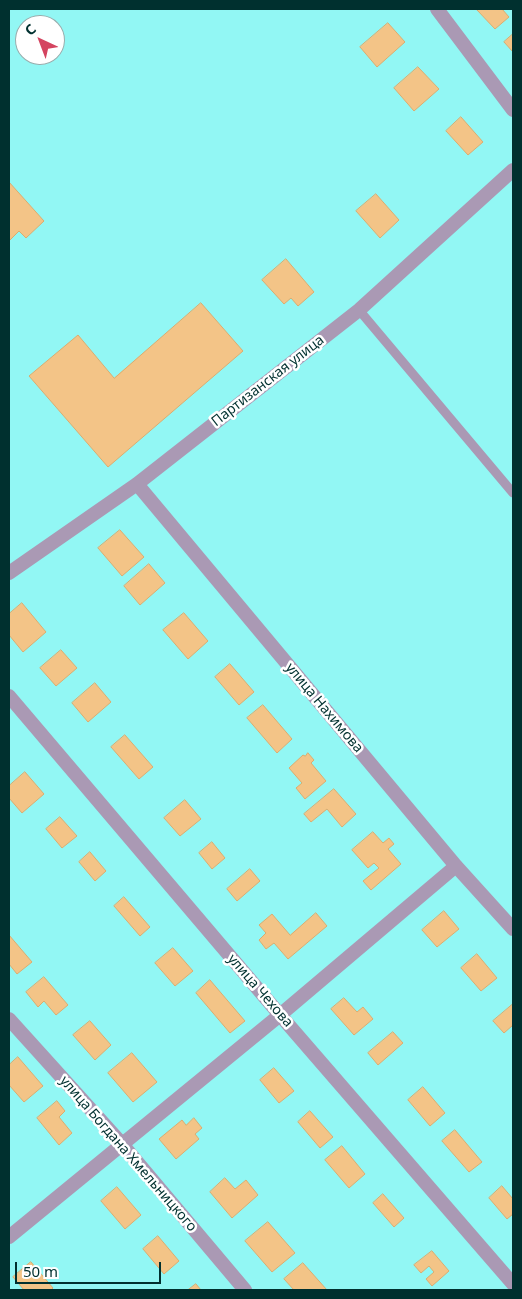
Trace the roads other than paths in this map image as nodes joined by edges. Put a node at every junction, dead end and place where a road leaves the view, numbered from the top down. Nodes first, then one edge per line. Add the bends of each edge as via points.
1 (437, 9) edge
2 (513, 110) edge
3 (513, 170) edge
4 (359, 310) junction
5 (137, 484) junction
6 (513, 493) edge
7 (9, 571) edge
8 (9, 696) edge
9 (456, 866) junction
10 (513, 929) edge
11 (280, 1015) junction
12 (9, 1018) edge
13 (122, 1144) junction
14 (9, 1237) edge
15 (513, 1284) edge
16 (245, 1290) edge

1 - 2 street
3 - 4 street, Партизанская улица
4 - 5 street, Партизанская улица
4 - 6 lane
5 - 7 street, Партизанская улица
5 - 9 street, улица Нахимова
8 - 11 street, улица Чехова
9 - 10 street, улица Нахимова
9 - 11 street
11 - 13 street
11 - 15 street, улица Чехова
12 - 13 street, улица Богдана Хмельницкого
13 - 14 street
13 - 16 street, улица Богдана Хмельницкого

